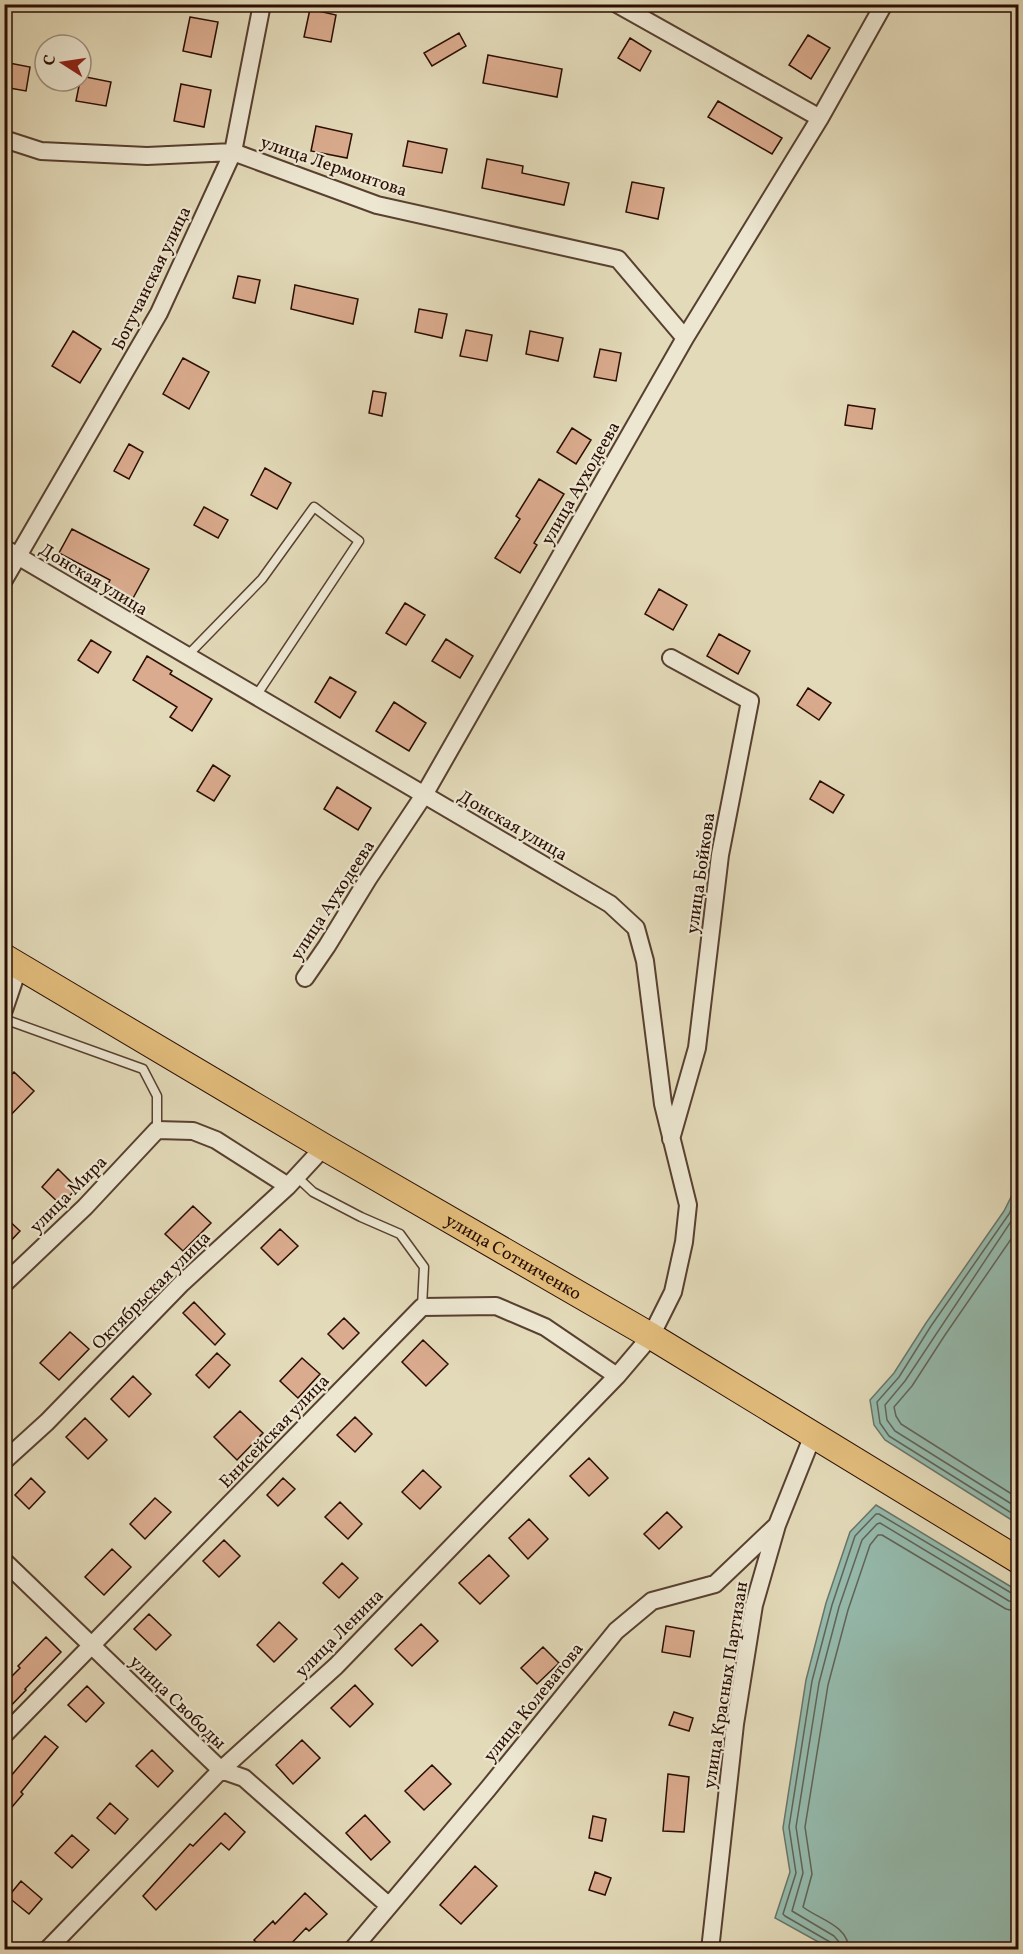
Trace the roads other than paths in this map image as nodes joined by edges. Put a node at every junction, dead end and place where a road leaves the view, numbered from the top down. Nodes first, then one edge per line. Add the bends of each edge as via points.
1 (262, 4) edge
2 (617, 4) edge
3 (884, 4) edge
4 (820, 118) junction
5 (4, 139) edge
6 (233, 152) junction
7 (685, 338) junction
8 (11, 552) edge
9 (4, 579) edge
10 (187, 656) junction
11 (671, 658) dead end
12 (256, 696) junction
13 (424, 795) junction
14 (12, 962) edge
15 (305, 978) dead end
16 (4, 1010) edge
17 (4, 1019) edge
18 (157, 1130) junction
19 (671, 1139) junction
20 (324, 1147) junction
21 (293, 1182) junction
22 (4, 1284) edge
23 (422, 1307) junction
24 (651, 1336) junction
25 (617, 1376) junction
26 (813, 1435) junction
27 (4, 1461) edge
28 (777, 1525) junction
29 (1018, 1560) edge
30 (4, 1561) edge
31 (92, 1647) junction
32 (4, 1736) edge
33 (221, 1770) junction
34 (388, 1905) junction
35 (47, 1950) edge
36 (352, 1950) edge
37 (710, 1950) edge

1 - 6 street, Богучанская улица
2 - 4 street
3 - 4 street, улица Ауходеева
4 - 7 street, улица Ауходеева
5 - 6 street, улица Лермонтова via 41,151 147,156
6 - 7 street, улица Лермонтова via 377,205 618,259
6 - 8 street, Богучанская улица via 159,313
7 - 13 street, улица Ауходеева
8 - 9 street, Богучанская улица
8 - 10 street, Донская улица
10 - 12 street, Донская улица
10 - 12 lane via 262,579 314,507 359,541
11 - 19 street, улица Бойкова via 750,700 720,855 697,1048
12 - 13 street, Донская улица
13 - 15 street, улица Ауходеева
13 - 19 street, Донская улица via 610,904 636,928 645,961
14 - 16 street
14 - 20 main road, улица Сотниченко
17 - 18 lane via 143,1069 157,1096
18 - 21 street via 194,1131
18 - 22 street, улица Мира via 85,1207
19 - 24 street, Донская улица via 688,1205 674,1292
20 - 21 street, Октябрьская улица
20 - 24 main road, улица Сотниченко
21 - 23 lane via 400,1233 424,1267
21 - 27 street, Октябрьская улица via 182,1283 48,1422
23 - 25 street via 496,1306 545,1327
23 - 31 street, Енисейская улица
24 - 25 street, улица Ленина
24 - 26 main road, улица Сотниченко
25 - 33 street, улица Ленина via 336,1666
26 - 28 street, улица Красных Партизан
26 - 29 main road, улица Сотниченко
28 - 34 street, улица Колеватова via 715,1584 652,1600 615,1631 488,1790
28 - 37 street, улица Красных Партизан via 754,1605 735,1724
30 - 31 street, улица Свободы
31 - 32 street, Енисейская улица
31 - 33 street, улица Свободы
33 - 34 street, улица Свободы via 244,1778
33 - 35 street, улица Ленина
34 - 36 street, улица Колеватова

